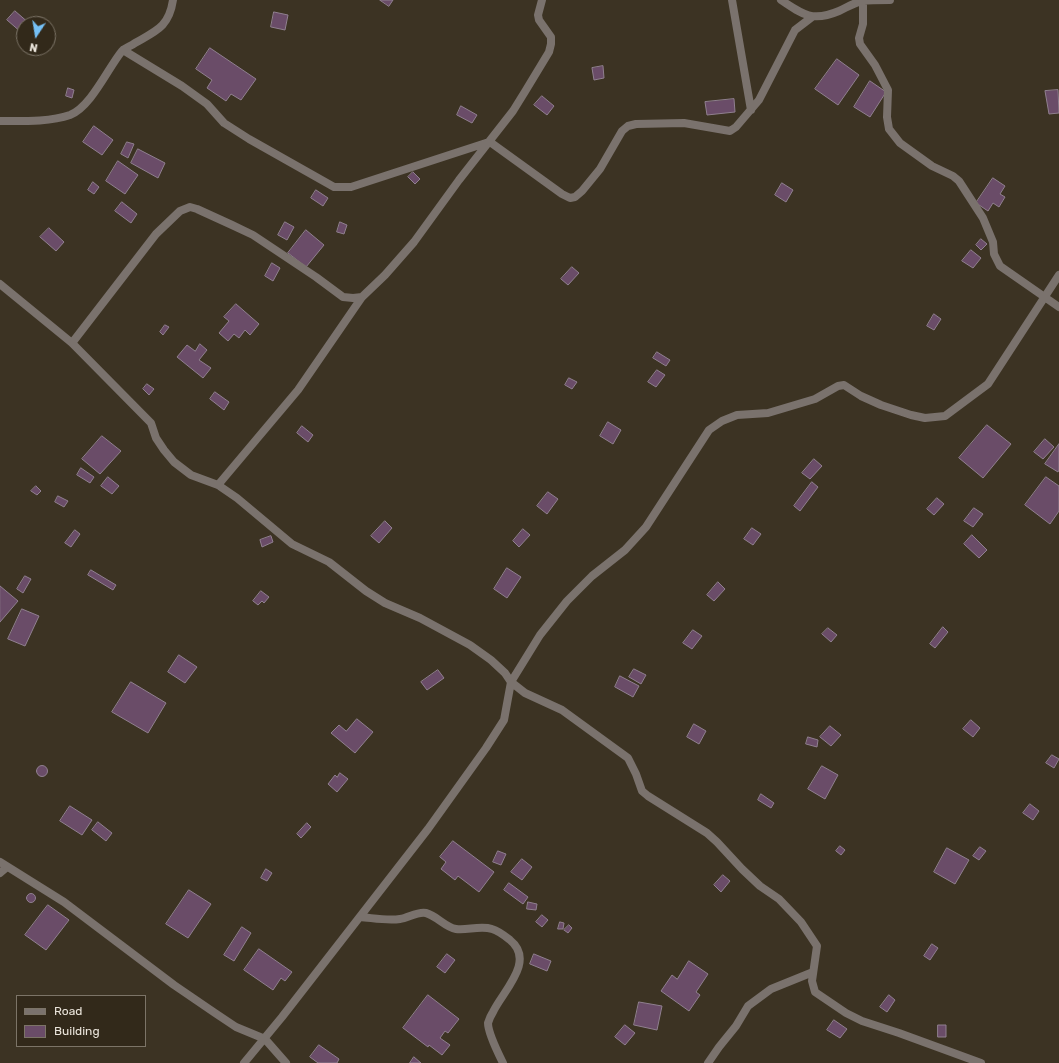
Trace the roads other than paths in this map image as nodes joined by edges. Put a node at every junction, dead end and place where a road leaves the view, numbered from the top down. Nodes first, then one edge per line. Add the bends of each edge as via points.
1 (173, 0) edge
2 (542, 0) edge
3 (732, 0) edge
4 (781, 0) edge
5 (890, 0) edge
6 (863, 1) edge
7 (812, 17) junction
8 (123, 50) junction
9 (751, 110) junction
10 (0, 121) edge
11 (490, 142) junction
12 (1059, 275) edge
13 (0, 284) edge
14 (1045, 296) junction
15 (362, 298) junction
16 (1059, 307) edge
17 (72, 343) junction
18 (218, 486) junction
19 (512, 682) junction
20 (0, 862) edge
21 (4, 870) edge
22 (360, 916) junction
23 (813, 972) junction
24 (264, 1039) junction
25 (244, 1063) edge
26 (286, 1063) edge
27 (503, 1063) edge
28 (708, 1063) edge
29 (981, 1063) edge

1 - 8 street via 163,26
2 - 11 street via 538,15 551,37 549,52 513,111
3 - 9 street
4 - 7 street
5 - 6 street
6 - 7 street via 828,15
6 - 14 street via 860,44 888,90 889,129 900,143 932,166 959,181 983,218 1000,266
7 - 9 street via 795,30
8 - 10 street via 90,98 70,115 25,121
8 - 11 street via 182,86 207,104 224,122 249,139 334,187 351,187
9 - 11 street via 730,131 684,123 628,126 622,131 600,168 582,191 576,197 570,198
11 - 15 street via 414,242
12 - 14 street
13 - 17 street
14 - 16 street
14 - 19 street via 988,384 945,416 925,418 911,415 858,395 844,385 815,398 768,413 737,415 709,430 646,528 567,601 540,635
15 - 17 street via 343,297 253,235 190,207 180,211 156,234
15 - 18 street via 298,390
17 - 18 street via 151,423 156,438 174,462 191,475
18 - 19 street via 237,498 292,544 329,562 385,603 420,618 470,645 491,660
19 - 22 street via 504,720 428,829
19 - 23 street via 525,693 562,710 628,758 642,791 707,833 760,886 779,899 801,922 817,946
20 - 21 street
21 - 24 street via 64,902 174,985 236,1027
22 - 24 street
22 - 27 street via 401,919 426,913 456,929 491,929 514,943 521,959 520,965 488,1023
23 - 28 street via 771,989 748,1006
23 - 29 street via 815,992 846,1013
24 - 25 street
24 - 26 street

